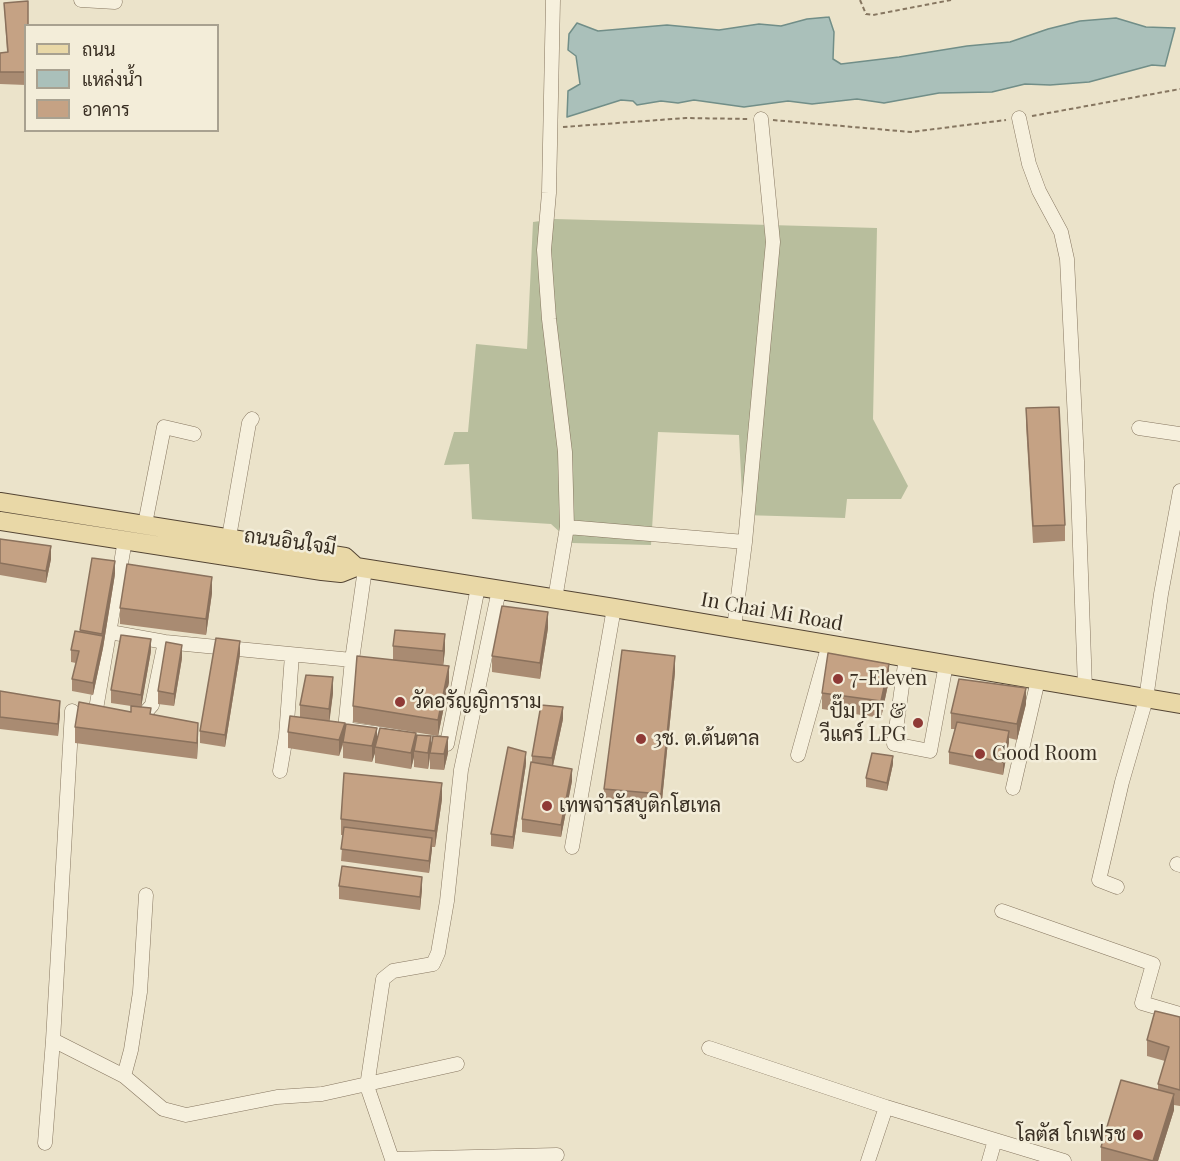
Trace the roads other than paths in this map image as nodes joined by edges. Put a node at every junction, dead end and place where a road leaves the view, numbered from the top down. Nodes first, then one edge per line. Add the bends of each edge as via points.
1 (81, 0) edge
2 (553, 0) edge
3 (116, 2) dead end
4 (1019, 118) road end
5 (761, 119) road end
6 (252, 419) dead end
7 (1139, 428) dead end
8 (194, 434) dead end
9 (1180, 434) edge
10 (1180, 491) edge
11 (0, 502) edge
12 (0, 521) edge
13 (145, 524) junction
14 (567, 527) junction
15 (229, 537) junction
16 (125, 540) junction
17 (745, 542) junction
18 (360, 568) junction
19 (478, 586) junction
20 (499, 590) junction
21 (555, 599) junction
22 (614, 608) junction
23 (734, 628) junction
24 (110, 632) junction
25 (165, 642) junction
26 (829, 644) junction
27 (292, 655) junction
28 (906, 657) junction
29 (352, 660) junction
30 (944, 664) junction
31 (1038, 680) junction
32 (1084, 688) junction
33 (1146, 699) junction
34 (1180, 704) edge
35 (128, 720) edge
36 (798, 755) dead end
37 (280, 771) dead end
38 (1013, 788) dead end
39 (572, 847) dead end
40 (1117, 887) dead end
41 (146, 895) dead end
42 (1002, 911) dead end
43 (1180, 1014) edge
44 (53, 1040) junction
45 (708, 1047) dead end
46 (457, 1064) dead end
47 (124, 1076) junction
48 (367, 1086) junction
49 (885, 1107) junction
50 (995, 1140) junction
51 (45, 1143) dead end
52 (557, 1155) dead end
53 (392, 1160) edge
54 (868, 1161) edge
55 (989, 1161) edge
56 (1064, 1161) edge

1 - 3 street
2 - 14 street via 544,250 566,452
4 - 32 street via 1029,164 1061,232 1067,258
5 - 17 street via 773,243
6 - 15 street
7 - 9 street
8 - 13 street via 164,427
10 - 33 street
11 - 13 main road, ถนนอินใจมี
12 - 16 main road, ถนนอินใจมี
13 - 15 main road, ถนนอินใจมี
14 - 17 street
14 - 21 street
15 - 18 main road, ถนนอินใจมี via 345,557
16 - 18 main road, ถนนอินใจมี via 322,571 341,573
16 - 24 street
17 - 23 street
18 - 19 main road, In Chai Mi Road
18 - 29 street
19 - 20 main road, In Chai Mi Road
19 - 29 street via 447,744 345,729
20 - 21 main road, In Chai Mi Road
20 - 48 street via 461,770 438,952 433,964 393,971 383,979
21 - 22 main road, In Chai Mi Road
22 - 23 main road, In Chai Mi Road
22 - 39 street
23 - 26 main road, In Chai Mi Road
24 - 25 street
24 - 44 street via 100,716 67,710
25 - 27 street
25 - 35 street via 152,705 140,722
26 - 28 main road, In Chai Mi Road
26 - 36 street
27 - 29 street
27 - 37 street
28 - 30 main road, In Chai Mi Road
28 - 30 street via 894,744 930,751
30 - 31 main road, In Chai Mi Road
31 - 32 main road, In Chai Mi Road
31 - 38 street
32 - 33 main road, In Chai Mi Road
33 - 34 main road, In Chai Mi Road
33 - 40 street via 1099,880
41 - 47 street via 140,992
42 - 43 street via 1153,963 1142,1003
44 - 47 street
44 - 51 street
45 - 49 street
46 - 48 street
47 - 48 street via 163,1109 186,1114
48 - 53 street
49 - 50 street
49 - 54 street
50 - 55 street
50 - 56 street
52 - 53 street

